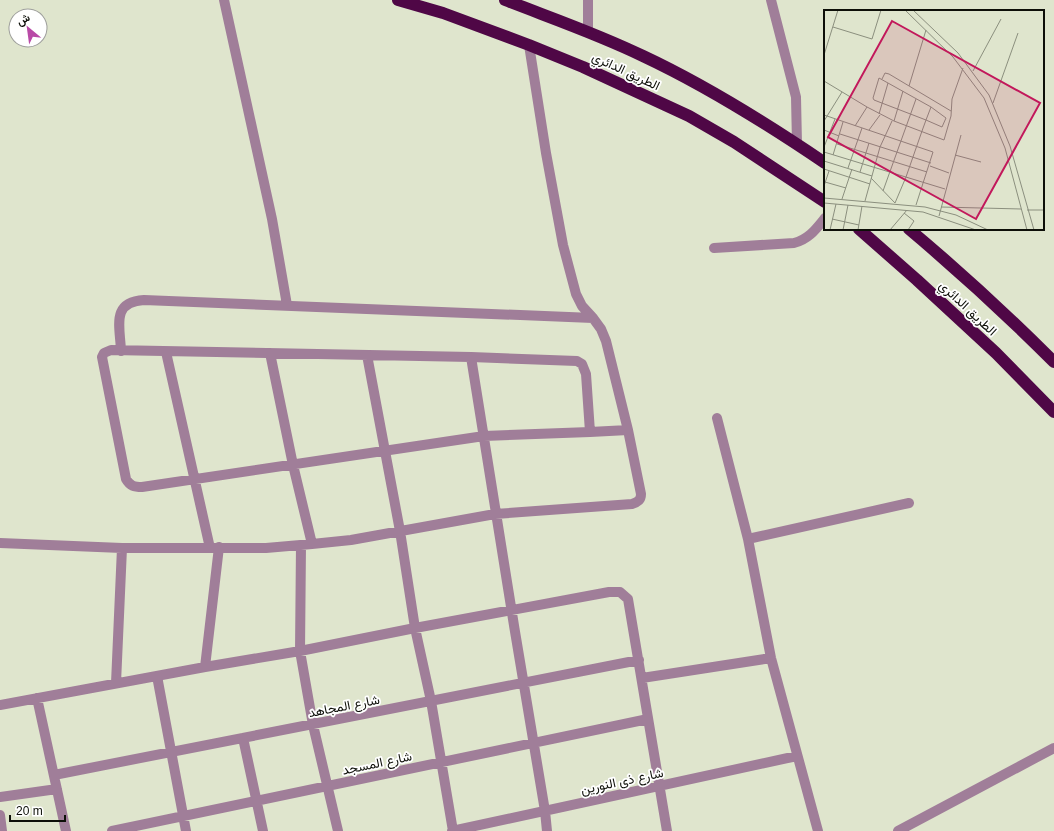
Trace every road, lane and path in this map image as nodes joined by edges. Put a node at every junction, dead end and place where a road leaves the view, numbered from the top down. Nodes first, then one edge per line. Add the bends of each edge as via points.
1 (224, 0) edge
2 (398, 0) edge
3 (505, 0) edge
4 (588, 0) edge
5 (771, 0) edge
6 (588, 31) junction
7 (529, 44) junction
8 (797, 144) junction
9 (824, 162) edge
10 (824, 201) edge
11 (824, 219) edge
12 (860, 230) edge
13 (910, 230) edge
14 (714, 248) dead end
15 (287, 305) junction
16 (593, 318) junction
17 (121, 351) junction
18 (166, 352) junction
19 (270, 353) junction
20 (367, 355) junction
21 (471, 356) junction
22 (1054, 362) edge
23 (1054, 412) edge
24 (717, 418) dead end
25 (628, 430) junction
26 (590, 432) junction
27 (484, 436) junction
28 (385, 451) junction
29 (293, 465) junction
30 (194, 480) junction
31 (909, 504) dead end
32 (495, 514) junction
33 (400, 531) junction
34 (748, 540) junction
35 (0, 543) edge
36 (312, 544) junction
37 (301, 545) junction
38 (214, 547) junction
39 (122, 548) junction
40 (511, 610) junction
41 (415, 628) junction
42 (300, 652) junction
43 (771, 658) junction
44 (639, 660) junction
45 (205, 667) junction
46 (157, 676) junction
47 (642, 678) junction
48 (116, 683) junction
49 (524, 683) junction
50 (37, 698) junction
51 (431, 701) junction
52 (0, 705) edge
53 (648, 719) junction
54 (313, 725) junction
55 (243, 738) junction
56 (534, 743) junction
57 (1054, 748) edge
58 (171, 752) junction
59 (797, 756) junction
60 (442, 762) junction
61 (54, 775) junction
62 (659, 786) junction
63 (328, 787) junction
64 (57, 789) junction
65 (0, 797) edge
66 (256, 801) junction
67 (545, 811) junction
68 (0, 815) edge
69 (184, 816) junction
70 (2, 831) edge
71 (66, 831) edge
72 (113, 831) edge
73 (186, 831) edge
74 (263, 831) edge
75 (338, 831) edge
76 (453, 831) edge
77 (547, 831) edge
78 (667, 831) edge
79 (818, 831) edge
80 (898, 831) edge

1 - 15 street via 272,218
2 - 7 highway, الطريق الدائري
3 - 6 highway, الطريق الدائري
4 - 6 street
5 - 8 street via 796,97
6 - 8 highway, الطريق الدائري via 703,86
7 - 10 highway, الطريق الدائري via 689,116 734,142
7 - 16 street via 563,245 576,294 582,306
8 - 9 highway, الطريق الدائري
11 - 14 street via 812,234 794,243
12 - 23 highway, الطريق الدائري via 996,353
13 - 22 highway, الطريق الدائري via 1020,328
15 - 16 street
15 - 17 street via 133,300 122,308 119,316
16 - 25 street via 606,341
17 - 18 street
17 - 30 street via 107,351 102,357 128,483 142,488
18 - 19 street
18 - 30 street
19 - 20 street
19 - 29 street
20 - 21 street
20 - 28 street
21 - 26 street via 577,361 582,364 586,374
21 - 27 street
24 - 34 street
25 - 26 street
25 - 32 street via 641,494 639,500 632,504
26 - 27 street
27 - 28 street
27 - 32 street
28 - 29 street
28 - 33 street
29 - 30 street
29 - 36 street
30 - 38 street
31 - 34 street
32 - 33 street
32 - 40 street
33 - 36 street
33 - 41 street
34 - 43 street
35 - 39 street
36 - 37 street
37 - 38 street via 266,548
37 - 42 street
38 - 39 street
38 - 45 street
39 - 48 street
40 - 41 street
40 - 44 street via 620,592 628,599
40 - 49 street
41 - 42 street
41 - 51 street
42 - 45 street
42 - 54 street
43 - 47 street
43 - 59 street
44 - 47 street
44 - 49 street, شارع المجاهد
45 - 46 street
46 - 48 street
46 - 58 street
47 - 53 street
48 - 50 street
49 - 51 street, شارع المجاهد
49 - 56 street
50 - 52 street
50 - 61 street
51 - 54 street, شارع المجاهد
51 - 60 street
53 - 56 street, شارع المسجد
53 - 62 street
54 - 55 street, شارع المجاهد
54 - 63 street
55 - 58 street, شارع المجاهد
55 - 66 street
56 - 60 street, شارع المسجد
56 - 67 street
57 - 80 street
58 - 61 street, شارع المجاهد
58 - 69 street
59 - 62 street, شارع ذى النورين
59 - 79 street
60 - 63 street, شارع المسجد
60 - 76 street
61 - 64 street
62 - 67 street, شارع ذى النورين
62 - 78 street
63 - 66 street, شارع المسجد
63 - 75 street
64 - 65 street
64 - 71 street
66 - 69 street, شارع المسجد
66 - 74 street
67 - 76 street, شارع ذى النورين
67 - 77 street
68 - 70 street
69 - 72 street, شارع المسجد
69 - 73 street

